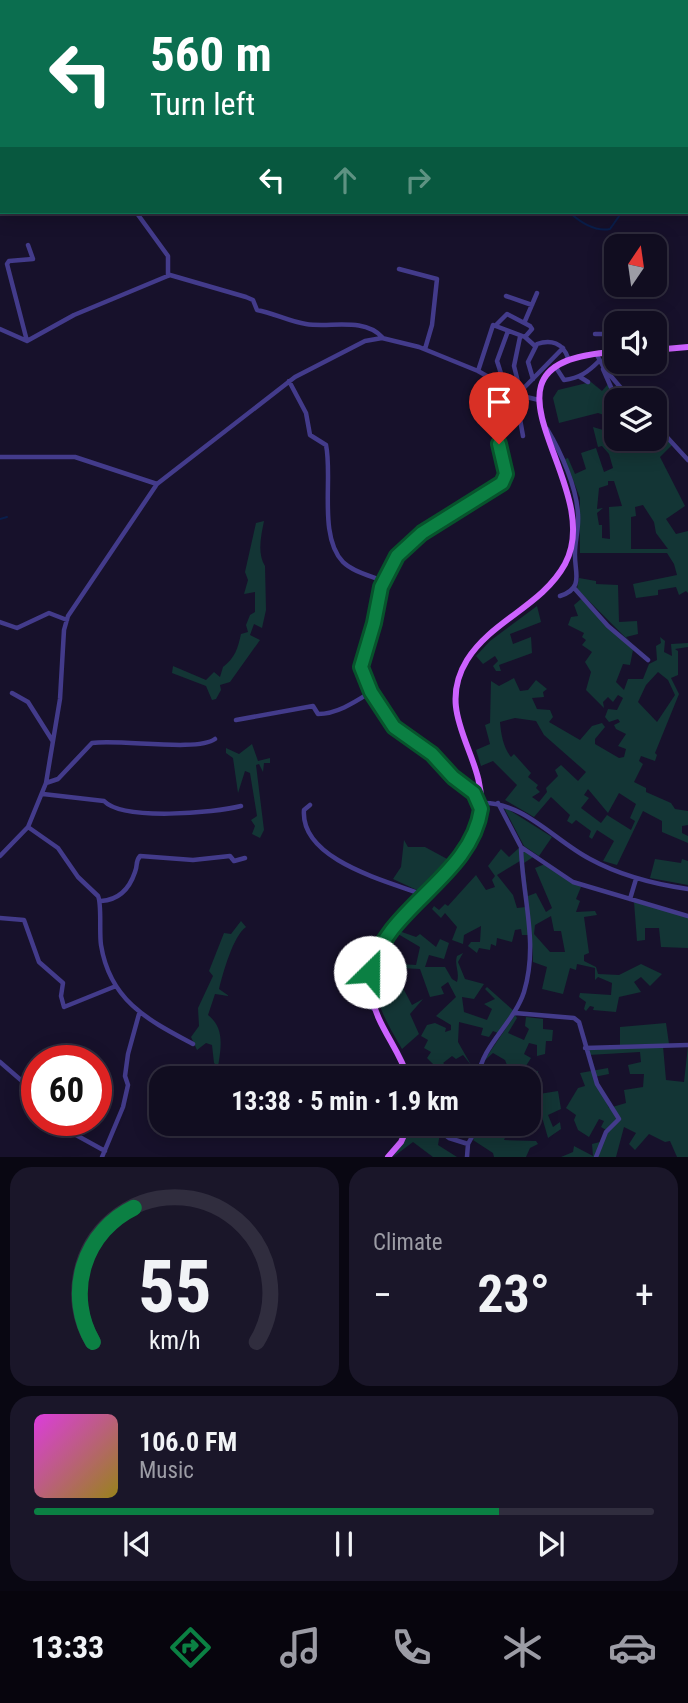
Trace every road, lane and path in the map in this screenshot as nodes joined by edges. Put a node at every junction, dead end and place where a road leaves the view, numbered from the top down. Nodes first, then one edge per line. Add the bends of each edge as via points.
1 (137, 214) edge
2 (28, 245) dead end
3 (399, 270) dead end
4 (167, 276) junction
5 (537, 293) dead end
6 (506, 296) dead end
7 (532, 305) junction
8 (525, 321) junction
9 (496, 325) junction
10 (0, 329) edge
11 (508, 331) junction
12 (595, 334) dead end
13 (604, 334) edge
14 (523, 337) junction
15 (382, 338) junction
16 (27, 341) junction
17 (489, 344) junction
18 (536, 346) junction
19 (688, 347) edge
20 (501, 348) junction
21 (563, 348) junction
22 (425, 349) junction
23 (667, 349) edge
24 (597, 353) junction
25 (604, 353) edge
26 (568, 358) junction
27 (599, 361) junction
28 (552, 368) junction
29 (604, 368) joint
30 (541, 369) junction
31 (478, 371) junction
32 (609, 374) edge
33 (580, 377) junction
34 (533, 379) junction
35 (289, 381) junction
36 (588, 382) dead end
37 (505, 387) junction
38 (610, 388) edge
39 (621, 388) edge
40 (520, 393) junction
41 (540, 400) junction
42 (518, 407) junction
43 (523, 436) dead end
44 (667, 438) edge
45 (0, 457) edge
46 (688, 460) edge
47 (157, 484) junction
48 (572, 556) junction
49 (383, 581) junction
50 (575, 589) junction
51 (559, 596) dead end
52 (67, 620) junction
53 (0, 622) edge
54 (648, 660) dead end
55 (371, 692) junction
56 (12, 694) dead end
57 (236, 720) dead end
58 (215, 739) dead end
59 (52, 740) junction
60 (46, 783) junction
61 (43, 794) junction
62 (498, 803) junction
63 (481, 804) junction
64 (310, 805) dead end
65 (241, 806) dead end
66 (28, 827) junction
67 (521, 847) junction
68 (0, 856) edge
69 (245, 858) dead end
70 (636, 879) junction
71 (688, 890) edge
72 (424, 895) junction
73 (630, 900) junction
74 (101, 901) junction
75 (688, 916) edge
76 (0, 918) edge
77 (370, 972) junction
78 (116, 986) junction
79 (374, 1009) junction
80 (515, 1013) junction
81 (139, 1014) junction
82 (193, 1044) dead end
83 (688, 1045) edge
84 (585, 1048) junction
85 (0, 1062) edge
86 (402, 1066) edge
87 (481, 1066) edge
88 (21, 1080) edge
89 (77, 1136) edge
90 (404, 1136) edge
91 (446, 1136) edge
92 (472, 1136) edge
93 (468, 1144) junction
94 (104, 1154) edge
95 (388, 1157) edge
96 (467, 1157) edge
97 (596, 1157) edge

1 - 4 street via 168,256
2 - 16 street via 33,259 7,264
3 - 22 street via 437,279
4 - 15 street via 192,279 246,297 257,310 299,323 342,323 377,332
4 - 16 street via 74,315
5 - 7 street
6 - 7 street
7 - 8 street
8 - 9 street via 508,314
8 - 14 street via 531,330
9 - 11 street
9 - 17 street
10 - 16 street
11 - 14 street
11 - 20 street
12 - 13 street
14 - 18 street
14 - 40 street via 514,364
15 - 22 street
15 - 35 street via 365,341
17 - 20 street
17 - 31 street
18 - 21 street via 549,342
18 - 34 street via 528,362
19 - 23 main road
20 - 37 street via 496,361
21 - 26 street
21 - 30 street
22 - 31 street
24 - 25 main road
24 - 26 main road
24 - 27 street
26 - 28 main road
27 - 29 street
27 - 33 street
28 - 30 street
28 - 33 street via 564,380
28 - 41 main road
29 - 38 street
30 - 34 street
31 - 37 street
32 - 39 street
33 - 36 street
34 - 40 street
35 - 47 street
35 - 49 street via 306,413 310,435 326,444 328,512 340,558 353,569
37 - 40 street
40 - 41 street
40 - 42 street
41 - 48 main road via 543,426 573,505
42 - 43 street
42 - 49 street via 498,437 506,474 502,483 412,540
44 - 46 street
45 - 47 street via 75,457
47 - 52 street
48 - 50 street via 578,566
48 - 63 main road via 546,591 482,642 459,679 456,712
49 - 55 street via 361,667
50 - 51 street
50 - 54 street via 608,626
52 - 53 street via 49,613 17,628
52 - 59 street
55 - 57 street via 320,715 313,706
55 - 63 street via 394,727 432,754
56 - 59 street via 28,702
58 - 60 street via 194,745 92,743 58,779
59 - 60 street
60 - 61 street
61 - 65 street via 94,799 110,807 149,812 211,812
61 - 66 street
62 - 63 street
62 - 67 street
62 - 70 street via 523,814 579,853
63 - 72 main road via 466,848
64 - 72 street via 304,810 305,824 331,858
66 - 68 street
66 - 74 street via 58,848
67 - 73 street via 576,884
67 - 80 street via 531,947 529,974
69 - 74 street via 140,856 122,894
70 - 71 street
70 - 73 street
72 - 77 main road via 386,936
73 - 75 street
74 - 78 street via 101,946
76 - 78 street via 24,920 39,962 62,983 64,1007
77 - 79 main road
77 - 79 street via 360,976 356,991 360,1001
78 - 81 street
79 - 86 main road
80 - 84 street via 574,1018
80 - 87 street
81 - 82 street
81 - 94 street via 128,1054 123,1107
83 - 84 street
84 - 97 street via 602,1093 619,1119 606,1132
85 - 88 street
89 - 94 street
90 - 95 main road
91 - 93 street
92 - 93 street
93 - 96 street

